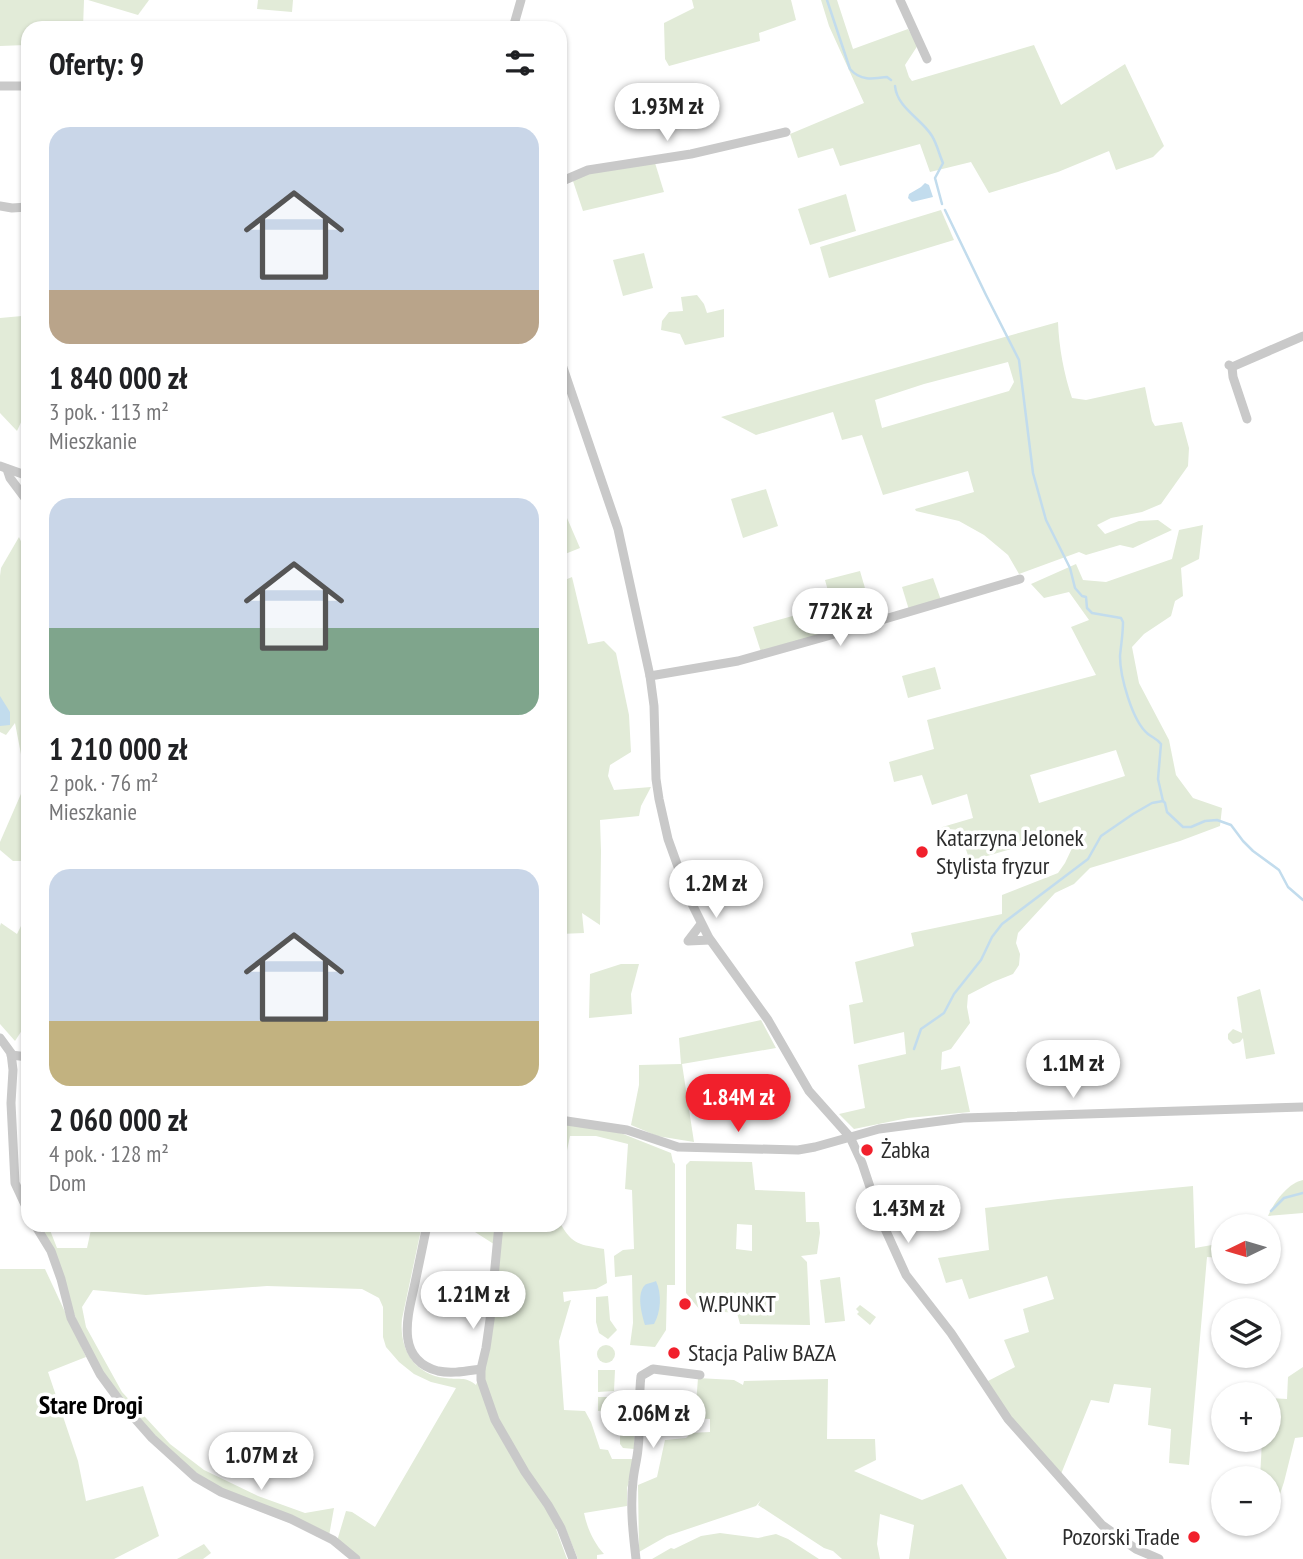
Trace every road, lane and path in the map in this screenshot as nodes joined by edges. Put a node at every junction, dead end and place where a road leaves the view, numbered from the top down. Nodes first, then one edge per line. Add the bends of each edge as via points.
1 (521, 0) edge
2 (900, 0) edge
3 (515, 21) edge
4 (927, 59) dead end
5 (0, 86) edge
6 (21, 86) edge
7 (786, 132) dead end
8 (567, 179) edge
9 (0, 206) edge
10 (21, 207) edge
11 (1303, 336) edge
12 (567, 379) edge
13 (1247, 419) dead end
14 (3, 468) edge
15 (21, 474) edge
16 (21, 493) edge
17 (1020, 579) dead end
18 (650, 676) junction
19 (701, 924) junction
20 (710, 940) junction
21 (0, 1038) edge
22 (11, 1055) junction
23 (21, 1056) edge
24 (1303, 1107) edge
25 (567, 1121) edge
26 (850, 1137) junction
27 (21, 1196) edge
28 (39, 1232) edge
29 (426, 1232) edge
30 (498, 1232) edge
31 (481, 1369) junction
32 (700, 1375) dead end
33 (1136, 1554) edge
34 (356, 1559) edge
35 (573, 1559) edge
36 (636, 1559) edge
37 (1159, 1559) edge

1 - 3 street
2 - 4 street
5 - 6 street
7 - 8 street via 691,154 588,170
9 - 10 street
11 - 13 street via 1230,366
12 - 18 street via 618,528
14 - 15 street
14 - 16 street
17 - 18 street via 738,661
18 - 19 street via 663,819
19 - 20 street
19 - 20 street via 688,941
20 - 26 street via 768,1020 809,1091
21 - 22 street
22 - 23 street
22 - 27 street via 15,1183
24 - 26 street via 963,1118 900,1125
25 - 26 street via 627,1130 678,1147 798,1150
26 - 33 street via 913,1286 1022,1436 1102,1525
28 - 34 street via 51,1251 71,1318 89,1354 152,1438 195,1477 220,1492 291,1519
29 - 31 street via 409,1308 410,1346 419,1361 437,1370
30 - 31 street
31 - 35 street via 495,1420 554,1517
32 - 36 street via 653,1369 641,1377 632,1508
33 - 37 street

